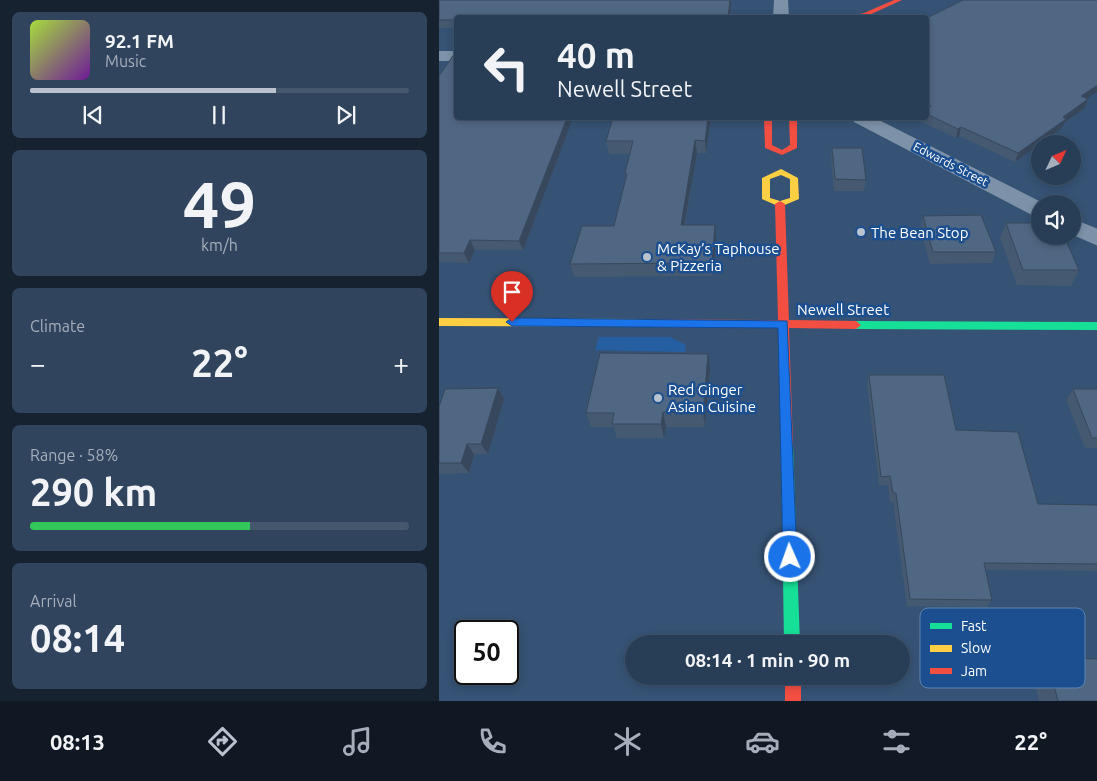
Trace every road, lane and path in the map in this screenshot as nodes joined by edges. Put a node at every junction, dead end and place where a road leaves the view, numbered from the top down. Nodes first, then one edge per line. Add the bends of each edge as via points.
1 (781, 0) edge
2 (899, 0) edge
3 (781, 15) edge
4 (867, 15) edge
5 (439, 56) edge
6 (454, 56) edge
7 (768, 120) edge
8 (793, 120) edge
9 (865, 120) edge
10 (782, 153) junction
11 (781, 172) junction
12 (780, 204) junction
13 (1031, 205) edge
14 (1081, 230) edge
15 (1097, 238) edge
16 (439, 322) edge
17 (783, 324) junction
18 (1097, 326) edge
19 (792, 635) edge
20 (793, 685) edge
21 (793, 701) edge

1 - 3 street
2 - 4 main road
5 - 6 street
7 - 10 main road via 768,146
8 - 10 main road via 794,146
9 - 13 street, Edwards Street
10 - 11 main road
11 - 12 main road via 794,178 795,199
11 - 12 main road via 766,178 766,199
12 - 17 main road
14 - 15 street
16 - 17 main road, Newell Street
17 - 18 main road, Newell Street
17 - 19 main road
20 - 21 main road

